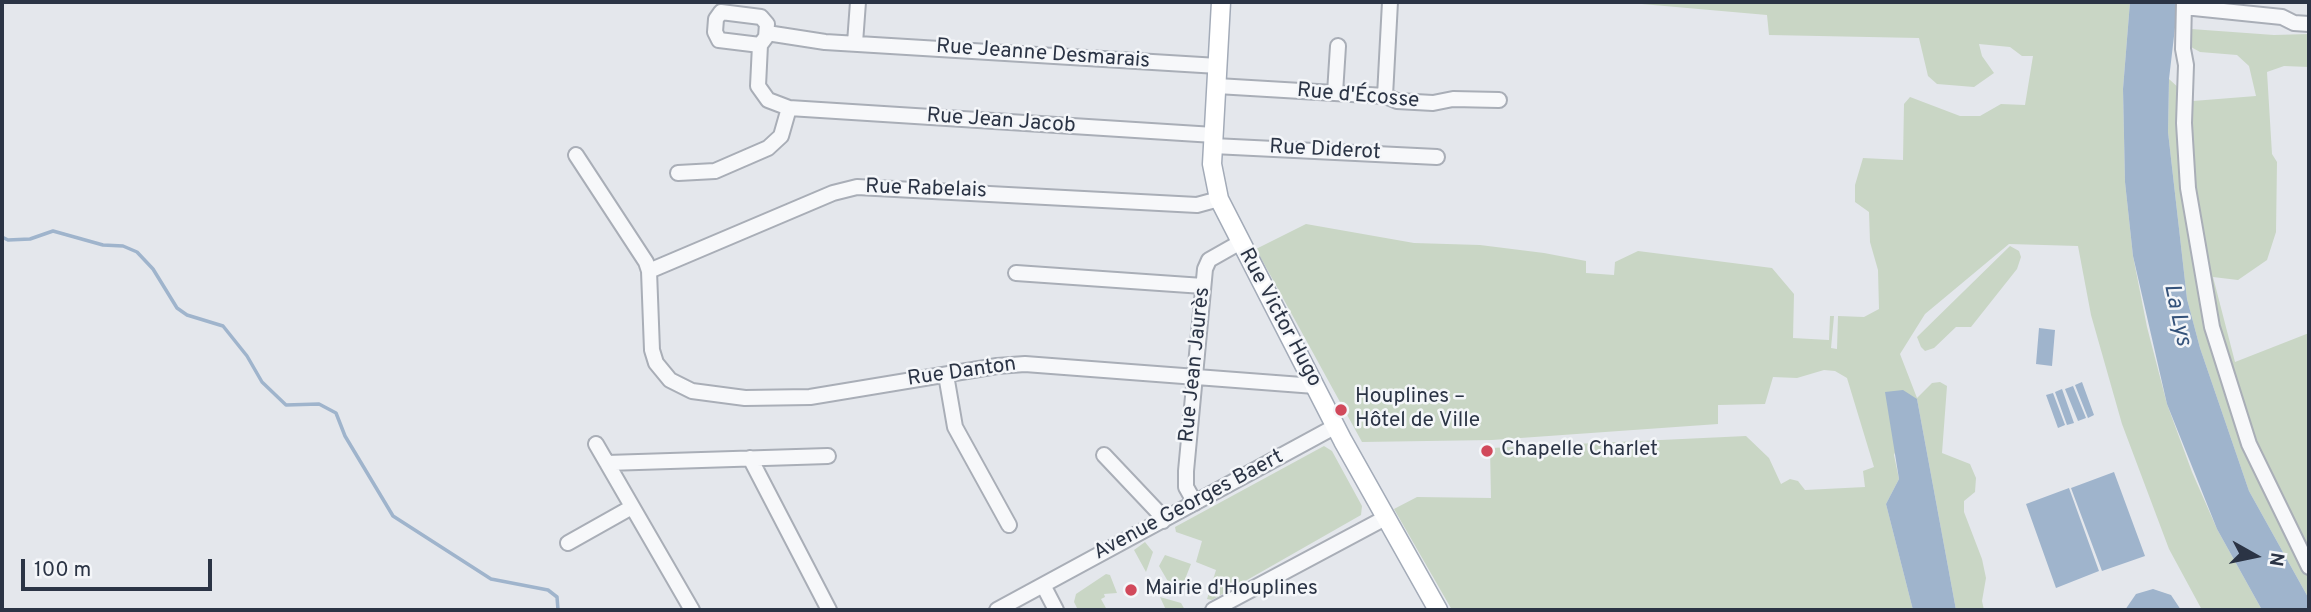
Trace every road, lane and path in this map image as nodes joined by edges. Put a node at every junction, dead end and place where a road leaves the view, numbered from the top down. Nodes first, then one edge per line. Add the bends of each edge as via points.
1 (858, 2) edge
2 (1221, 2) edge
3 (1390, 2) edge
4 (2184, 5) edge
5 (2200, 6) edge
6 (2309, 24) edge
7 (861, 44) junction
8 (1338, 46) dead end
9 (1218, 66) junction
10 (1217, 86) junction
11 (1335, 93) junction
12 (1385, 96) junction
13 (1499, 100) dead end
14 (789, 108) junction
15 (1213, 140) junction
16 (576, 155) dead end
17 (1437, 157) dead end
18 (678, 173) dead end
19 (1219, 200) junction
20 (1239, 243) junction
21 (649, 271) junction
22 (1016, 273) dead end
23 (1203, 286) junction
24 (946, 375) junction
25 (1194, 376) junction
26 (1315, 386) junction
27 (1336, 426) junction
28 (596, 444) dead end
29 (1104, 455) dead end
30 (828, 456) dead end
31 (750, 458) junction
32 (607, 463) junction
33 (1195, 503) junction
34 (632, 508) junction
35 (1387, 517) junction
36 (1163, 521) junction
37 (1009, 525) dead end
38 (568, 543) dead end
39 (2309, 567) edge
40 (1043, 585) junction
41 (1222, 608) edge
42 (692, 610) edge
43 (829, 610) edge
44 (997, 610) edge
45 (1056, 610) edge
46 (1438, 610) edge

1 - 7 street
2 - 9 main road, Rue Victor Hugo
3 - 12 street
4 - 5 street
4 - 39 street via 2188,188 2212,327 2249,444
5 - 6 street
7 - 9 street, Rue Jeanne Desmarais
7 - 14 street, Rue Jeanne Desmarais via 764,39 757,80 760,90 774,104
8 - 11 street
9 - 10 main road, Rue Victor Hugo
10 - 11 street, Rue d'Écosse
10 - 15 main road, Rue Victor Hugo
11 - 12 street, Rue d'Écosse
12 - 13 street, Rue d'Écosse via 1433,103
14 - 15 street, Rue Jean Jacob
14 - 18 street via 781,136 768,149 715,171
15 - 17 street, Rue Diderot
15 - 19 main road, Rue Victor Hugo via 1212,173
16 - 21 street
19 - 20 main road, Rue Victor Hugo
19 - 21 street, Rue Rabelais via 1197,205 857,187
20 - 23 street, Rue Jean Jaurès via 1209,260
20 - 26 main road, Rue Victor Hugo
21 - 24 street, Rue Danton via 652,350 659,369 692,391 758,398 810,397
22 - 23 street
23 - 25 street, Rue Jean Jaurès
24 - 25 street, Rue Danton via 1025,364
24 - 37 street via 955,427
25 - 26 street, Rue Danton
25 - 33 street, Rue Jean Jaurès via 1185,480
26 - 27 main road, Rue Victor Hugo
27 - 33 street, Avenue Georges Baert
27 - 35 main road, Rue Victor Hugo
28 - 32 street
29 - 36 street
30 - 31 street
31 - 32 street
31 - 43 street
32 - 34 street
33 - 36 street, Avenue Georges Baert
34 - 38 street
34 - 42 street
35 - 41 street
35 - 46 main road, Rue Victor Hugo
36 - 40 street, Avenue Georges Baert
40 - 44 street, Avenue Georges Baert
40 - 45 street

